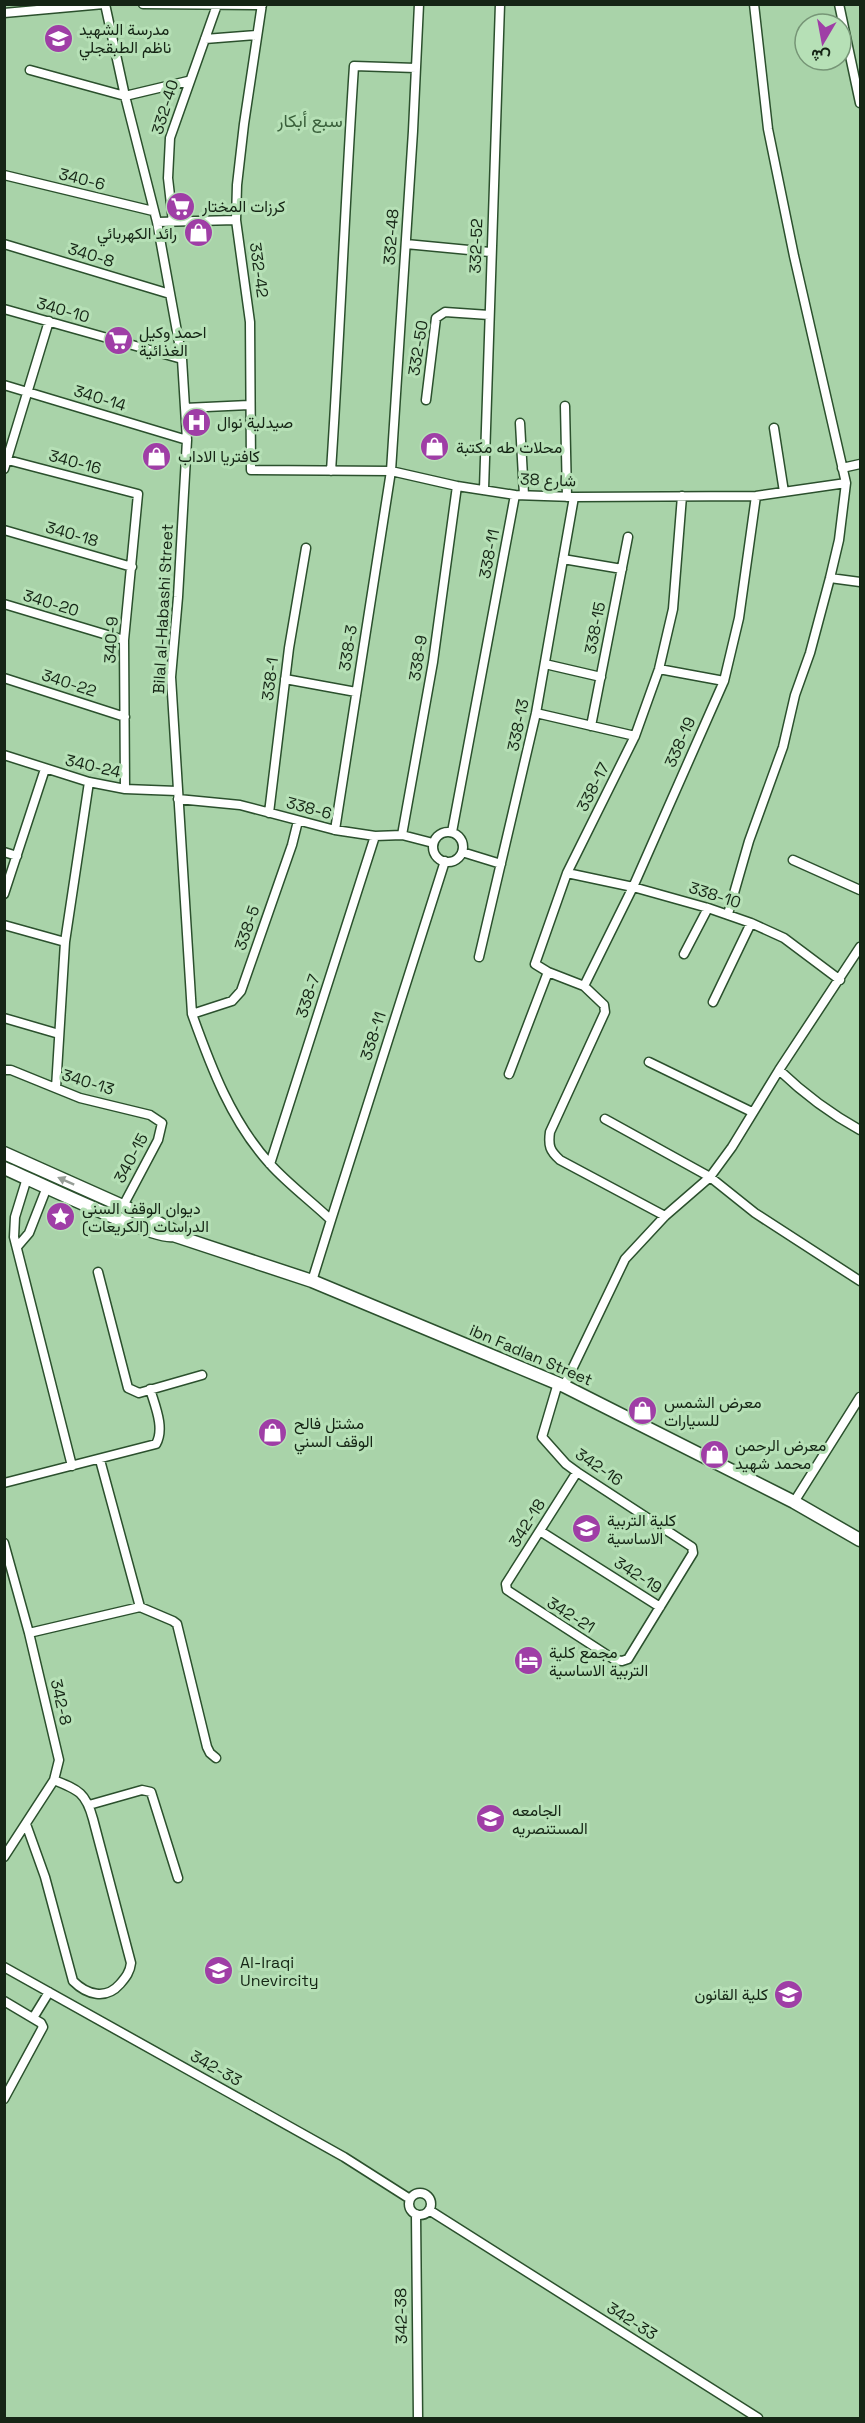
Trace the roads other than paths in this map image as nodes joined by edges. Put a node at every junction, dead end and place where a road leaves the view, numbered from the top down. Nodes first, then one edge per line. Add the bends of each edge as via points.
1 (104, 4) edge
2 (143, 4) edge
3 (419, 4) edge
4 (500, 4) edge
5 (754, 4) edge
6 (839, 4) edge
7 (217, 5) edge
8 (262, 5) edge
9 (4, 14) edge
10 (257, 35) junction
11 (205, 39) junction
12 (416, 68) junction
13 (30, 70) dead end
14 (188, 81) junction
15 (125, 96) junction
16 (861, 103) edge
17 (4, 175) edge
18 (153, 212) junction
19 (236, 220) junction
20 (157, 222) junction
21 (173, 222) junction
22 (4, 244) edge
23 (406, 244) junction
24 (490, 252) junction
25 (170, 294) junction
26 (4, 309) edge
27 (489, 315) junction
28 (49, 321) junction
29 (182, 359) junction
30 (4, 385) edge
31 (28, 392) junction
32 (426, 400) dead end
33 (249, 405) junction
34 (565, 406) dead end
35 (184, 408) junction
36 (520, 423) dead end
37 (774, 428) dead end
38 (187, 440) junction
39 (5, 463) edge
40 (861, 464) edge
41 (842, 468) junction
42 (251, 470) joint
43 (331, 471) junction
44 (391, 471) junction
45 (846, 483) junction
46 (457, 486) junction
47 (484, 489) junction
48 (784, 492) junction
49 (138, 494) joint
50 (520, 495) junction
51 (682, 496) junction
52 (756, 496) junction
53 (571, 497) junction
54 (4, 530) edge
55 (628, 537) dead end
56 (306, 549) dead end
57 (563, 559) junction
58 (132, 567) junction
59 (622, 568) junction
60 (830, 578) junction
61 (861, 582) edge
62 (4, 604) edge
63 (124, 640) junction
64 (545, 664) junction
65 (659, 669) junction
66 (601, 677) junction
67 (4, 678) edge
68 (285, 679) junction
69 (724, 681) junction
70 (356, 692) junction
71 (536, 713) junction
72 (125, 717) junction
73 (591, 726) junction
74 (635, 736) junction
75 (4, 755) edge
76 (45, 769) junction
77 (89, 782) junction
78 (125, 789) junction
79 (177, 795) junction
80 (269, 813) junction
81 (298, 821) junction
82 (335, 830) junction
83 (452, 832) junction
84 (402, 835) junction
85 (375, 836) junction
86 (433, 843) junction
87 (4, 852) edge
88 (462, 852) junction
89 (17, 856) junction
90 (793, 860) dead end
91 (445, 861) junction
92 (501, 864) junction
93 (567, 873) junction
94 (633, 887) junction
95 (861, 890) edge
96 (4, 894) edge
97 (708, 908) junction
98 (728, 914) junction
99 (751, 923) junction
100 (4, 925) edge
101 (65, 942) junction
102 (861, 947) edge
103 (684, 954) dead end
104 (479, 957) dead end
105 (548, 972) junction
106 (840, 980) junction
107 (584, 986) junction
108 (713, 1002) dead end
109 (192, 1014) junction
110 (4, 1018) edge
111 (59, 1034) junction
112 (649, 1062) dead end
113 (4, 1070) edge
114 (779, 1070) junction
115 (509, 1074) dead end
116 (56, 1088) junction
117 (752, 1112) junction
118 (605, 1119) dead end
119 (162, 1123) joint
120 (861, 1130) edge
121 (4, 1153) edge
122 (270, 1164) junction
123 (4, 1168) edge
124 (27, 1178) junction
125 (710, 1178) junction
126 (47, 1187) junction
127 (123, 1206) junction
128 (666, 1216) junction
129 (331, 1220) junction
130 (173, 1235) junction
131 (17, 1247) junction
132 (98, 1272) dead end
133 (312, 1281) junction
134 (861, 1281) edge
135 (202, 1375) dead end
136 (561, 1384) junction
137 (150, 1389) junction
138 (861, 1397) edge
139 (100, 1460) junction
140 (72, 1466) junction
141 (577, 1472) junction
142 (4, 1483) edge
143 (794, 1502) junction
144 (540, 1531) junction
145 (861, 1540) edge
146 (4, 1544) edge
147 (507, 1590) joint
148 (140, 1607) junction
149 (660, 1607) junction
150 (29, 1633) junction
151 (216, 1758) dead end
152 (54, 1780) junction
153 (89, 1804) junction
154 (26, 1824) junction
155 (4, 1857) edge
156 (178, 1878) dead end
157 (4, 1967) edge
158 (49, 1992) junction
159 (4, 2001) edge
160 (33, 2018) junction
161 (4, 2099) edge
162 (410, 2199) junction
163 (429, 2211) junction
164 (416, 2214) junction
165 (418, 2418) edge
166 (758, 2418) edge

1 - 9 street
1 - 15 street, Bilal al-Habashi Street
2 - 7 street
3 - 12 street, 332-48
4 - 24 street, 332-52
5 - 41 street via 768,129
6 - 16 street
7 - 8 street
7 - 11 street, 332-40
8 - 10 street, 332-42
10 - 11 street
10 - 19 street, 332-42
11 - 14 street, 332-40
12 - 23 street, 332-48
12 - 43 street via 354,66
13 - 15 street
14 - 15 street
14 - 21 street, 332-40 via 170,138 168,178
15 - 18 street, Bilal al-Habashi Street
17 - 18 street, 340-6
18 - 20 street, Bilal al-Habashi Street
19 - 21 street
19 - 33 street, 332-42 via 250,322
20 - 21 street
20 - 25 street, Bilal al-Habashi Street
22 - 25 street, 340-8
23 - 24 street
23 - 44 street, 332-48
24 - 27 street, 332-52
25 - 29 street, Bilal al-Habashi Street
26 - 28 street, 340-10
27 - 32 street, 332-50 via 446,312 436,318
27 - 47 street, 332-52
28 - 29 street, 340-10
28 - 31 street
29 - 35 street, Bilal al-Habashi Street
30 - 31 street, 340-14
31 - 38 street, 340-14
31 - 39 street
33 - 35 street
33 - 42 street, 332-42
34 - 53 street, 338-13
35 - 38 street, Bilal al-Habashi Street
36 - 50 street, 338-11
37 - 48 street
38 - 79 street, Bilal al-Habashi Street via 171,677
39 - 49 street, 340-16
40 - 41 street
41 - 45 street
42 - 43 street, شارع 38
43 - 44 street, شارع 38
44 - 46 street, شارع 38
44 - 70 street, 338-3
45 - 48 street, شارع 38
45 - 60 street
46 - 47 street, شارع 38
46 - 84 street, 338-9 via 433,662
47 - 50 street, شارع 38
48 - 52 street, شارع 38
49 - 58 street, 340-9
50 - 53 street, شارع 38
50 - 83 street, 338-11
51 - 52 street, شارع 38
51 - 53 street, شارع 38
51 - 65 street, 338-17 via 673,609
52 - 69 street, 338-19 via 739,618
53 - 57 street, 338-13
54 - 58 street, 340-18
55 - 59 street, 338-15
56 - 68 street, 338-1
57 - 59 street
57 - 64 street, 338-13
58 - 63 street, 340-9
59 - 66 street, 338-15
60 - 61 street
60 - 98 street via 783,747
62 - 63 street, 340-20
63 - 72 street, 340-9
64 - 66 street
64 - 71 street, 338-13
65 - 69 street
65 - 74 street, 338-17
66 - 73 street, 338-15
67 - 72 street, 340-22
68 - 70 street
68 - 80 street, 338-1
69 - 94 street, 338-19
70 - 82 street, 338-3
71 - 73 street
71 - 92 street, 338-13
72 - 78 street, 340-9
73 - 74 street
74 - 93 street, 338-17
75 - 76 street, 340-24
76 - 77 street, 340-24
76 - 89 street
77 - 78 street, 340-24
77 - 101 street
78 - 79 street, 340-24
79 - 80 street, 338-6
79 - 109 street, Bilal al-Habashi Street
80 - 81 street, 338-6
81 - 82 street, 338-6
81 - 109 street, 338-5 via 241,991 232,1001
82 - 85 street, 338-6
83 - 86 street via 438,835
83 - 88 street via 462,842
84 - 85 street, 338-6
84 - 86 street, 338-6
85 - 122 street, 338-7
86 - 91 street via 436,857
87 - 89 street
88 - 91 street via 457,859
88 - 92 street
89 - 96 street
90 - 95 street
91 - 129 street, 338-11
92 - 104 street, 338-13
93 - 94 street, 338-10
93 - 105 street, 338-17 via 535,964
94 - 97 street, 338-10
94 - 107 street, 338-19
97 - 98 street, 338-10
97 - 103 street
98 - 99 street, 338-10
99 - 106 street, 338-10 via 784,938
99 - 108 street
100 - 101 street
101 - 111 street
102 - 106 street
105 - 107 street
105 - 115 street
106 - 114 street
107 - 128 street via 604,1005 605,1012 548,1144 560,1160
109 - 122 street, Bilal al-Habashi Street via 238,1123
110 - 111 street
111 - 116 street
112 - 117 street
113 - 116 street, 340-13
114 - 117 street
114 - 120 street
116 - 119 street, 340-13 via 150,1115
117 - 125 street
118 - 125 street
119 - 127 street, 340-15 via 158,1140
127 -> 121 street, ibn Fadlan Street
122 - 129 street, Bilal al-Habashi Street
123 - 124 street, ibn Fadlan Street
124 - 126 street, ibn Fadlan Street
124 - 131 street via 15,1218
125 - 128 street
125 - 134 street via 755,1213
126 - 130 street, ibn Fadlan Street via 139,1227
126 - 131 street via 29,1233
127 - 130 street, ibn Fadlan Street via 161,1224
128 - 136 street via 625,1259
129 - 133 street
130 - 133 street, ibn Fadlan Street
131 - 140 street
132 - 137 street via 128,1388 139,1393
133 - 136 street, ibn Fadlan Street
135 - 137 street
136 - 141 street, 342-16 via 542,1437
136 - 143 street, ibn Fadlan Street
137 - 139 street via 160,1428 156,1444
138 - 143 street
139 - 140 street
139 - 148 street
140 - 142 street
141 - 144 street, 342-18
141 - 149 street, 342-16 via 692,1547 693,1553
143 - 145 street, ibn Fadlan Street
144 - 147 street, 342-18 via 506,1584
144 - 149 street, 342-19
146 - 150 street, 342-8
147 - 149 street, 342-21 via 622,1661 628,1659
148 - 150 street
148 - 151 street via 176,1623 207,1747
150 - 152 street, 342-8 via 59,1760
152 - 153 street via 81,1793
152 - 154 street, 342-8
153 - 154 street via 130,1963 124,1979 105,1995 73,1981 45,1877
153 - 156 street via 142,1790 151,1792
154 - 155 street, 342-8
157 - 158 street, 342-33
158 - 160 street
158 - 162 street, 342-33 via 344,2157
159 - 160 street
160 - 161 street via 43,2027
162 - 163 street via 420,2193 427,2195
162 - 164 street via 409,2206
163 - 164 street
163 - 166 street, 342-33
164 - 165 street, 342-38

